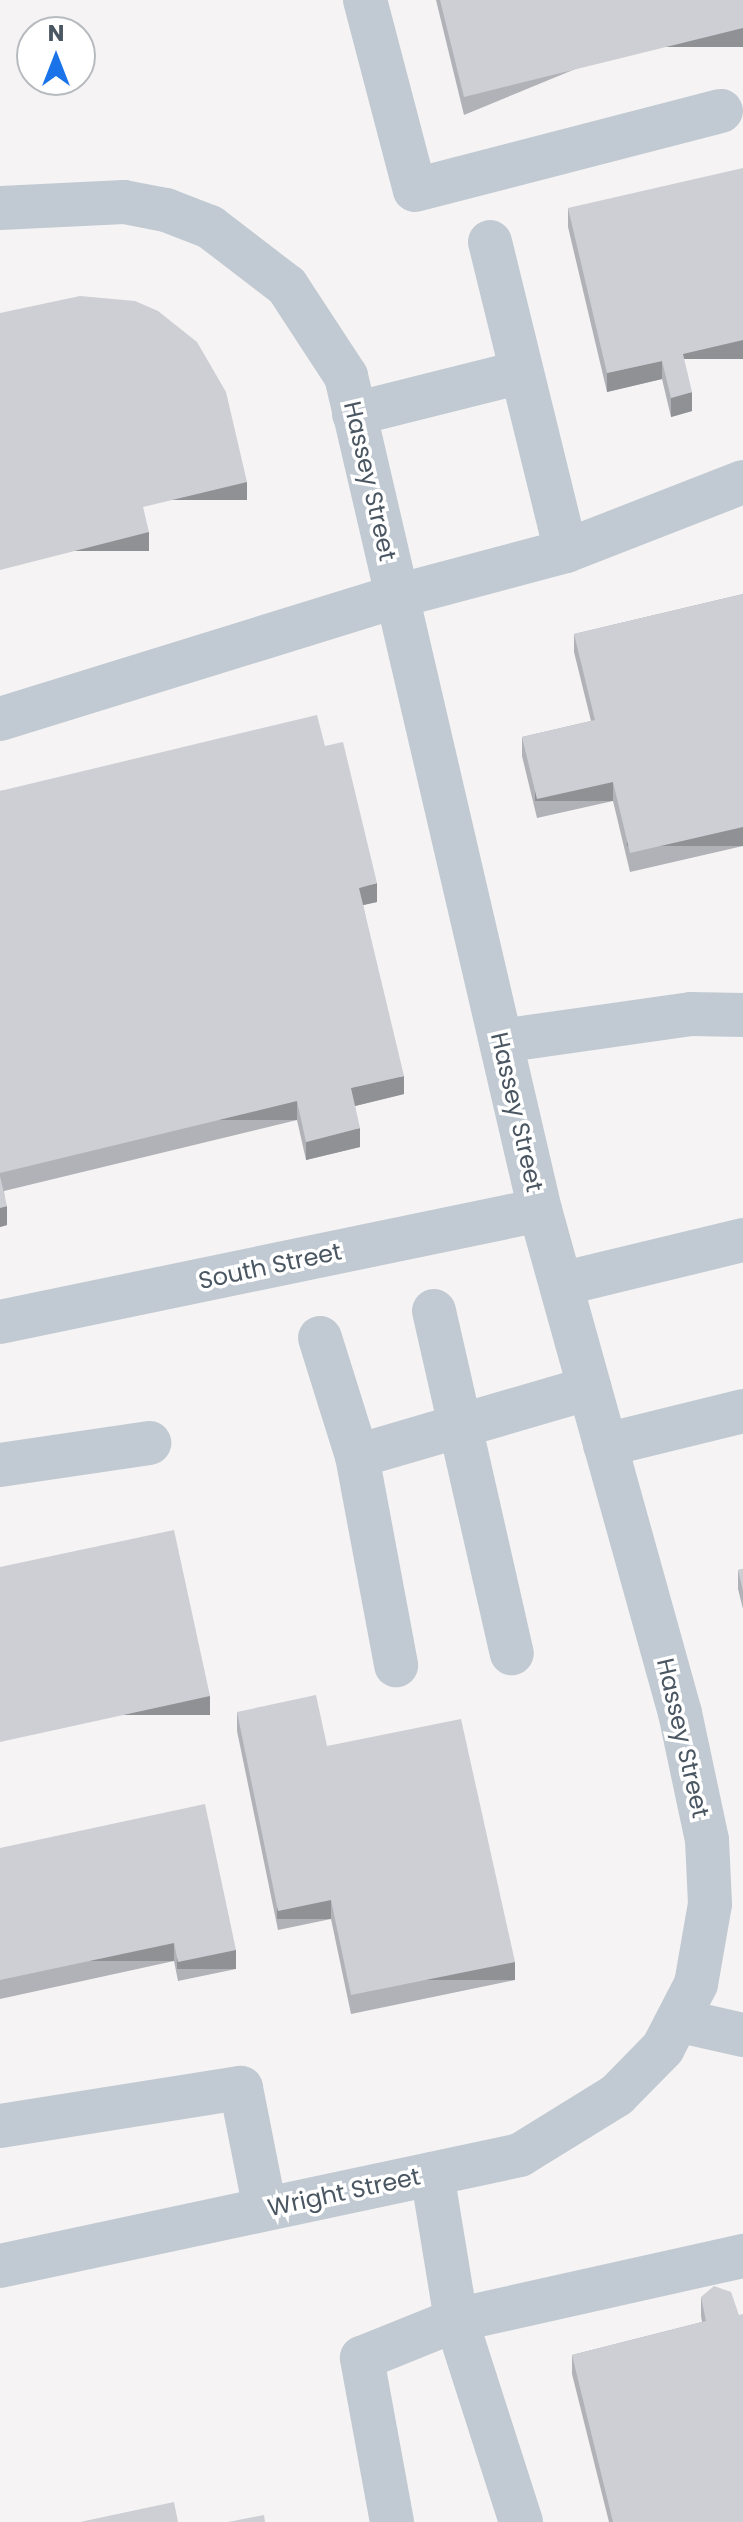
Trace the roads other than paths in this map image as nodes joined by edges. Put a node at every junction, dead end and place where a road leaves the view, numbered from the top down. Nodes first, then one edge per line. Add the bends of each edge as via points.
1 (365, 0) edge
2 (721, 111) dead end
3 (2, 198) edge
4 (490, 242) dead end
5 (521, 372) junction
6 (354, 414) junction
7 (743, 482) edge
8 (566, 551) junction
9 (397, 596) junction
10 (0, 719) edge
11 (743, 1015) edge
12 (501, 1041) junction
13 (540, 1210) junction
14 (743, 1240) edge
15 (561, 1284) junction
16 (434, 1311) dead end
17 (0, 1322) edge
18 (320, 1338) dead end
19 (589, 1388) junction
20 (743, 1411) edge
21 (463, 1425) junction
22 (149, 1443) dead end
23 (605, 1445) junction
24 (357, 1456) junction
25 (0, 1465) edge
26 (512, 1653) dead end
27 (396, 1665) dead end
28 (743, 2035) edge
29 (669, 2038) junction
30 (0, 2126) edge
31 (432, 2174) junction
32 (265, 2209) junction
33 (743, 2256) edge
34 (0, 2266) edge
35 (456, 2320) junction
36 (392, 2522) edge
37 (521, 2522) edge

1 - 2 street via 415,190
3 - 6 street, Hassey Street via 124,202 193,220 252,254 287,286 346,376
4 - 5 street
5 - 6 street
5 - 8 street
6 - 9 street, Hassey Street
7 - 8 street
8 - 9 street
9 - 10 street
9 - 12 street, Hassey Street
11 - 12 street via 691,1014
12 - 13 street, Hassey Street
13 - 15 street, Hassey Street
13 - 17 street, South Street
14 - 15 street
15 - 19 street, Hassey Street
16 - 21 street
18 - 24 street
19 - 21 street
19 - 23 street, Hassey Street
20 - 23 street
21 - 24 street
21 - 26 street
22 - 25 street
23 - 29 street, Hassey Street via 680,1713 707,1840 705,1943
24 - 27 street
28 - 29 street
29 - 31 street, Wright Street via 617,2095 520,2155
30 - 32 street via 241,2088
31 - 32 street, Wright Street
31 - 35 street
32 - 34 street, Wright Street
33 - 35 street
35 - 36 street via 362,2358
35 - 37 street

